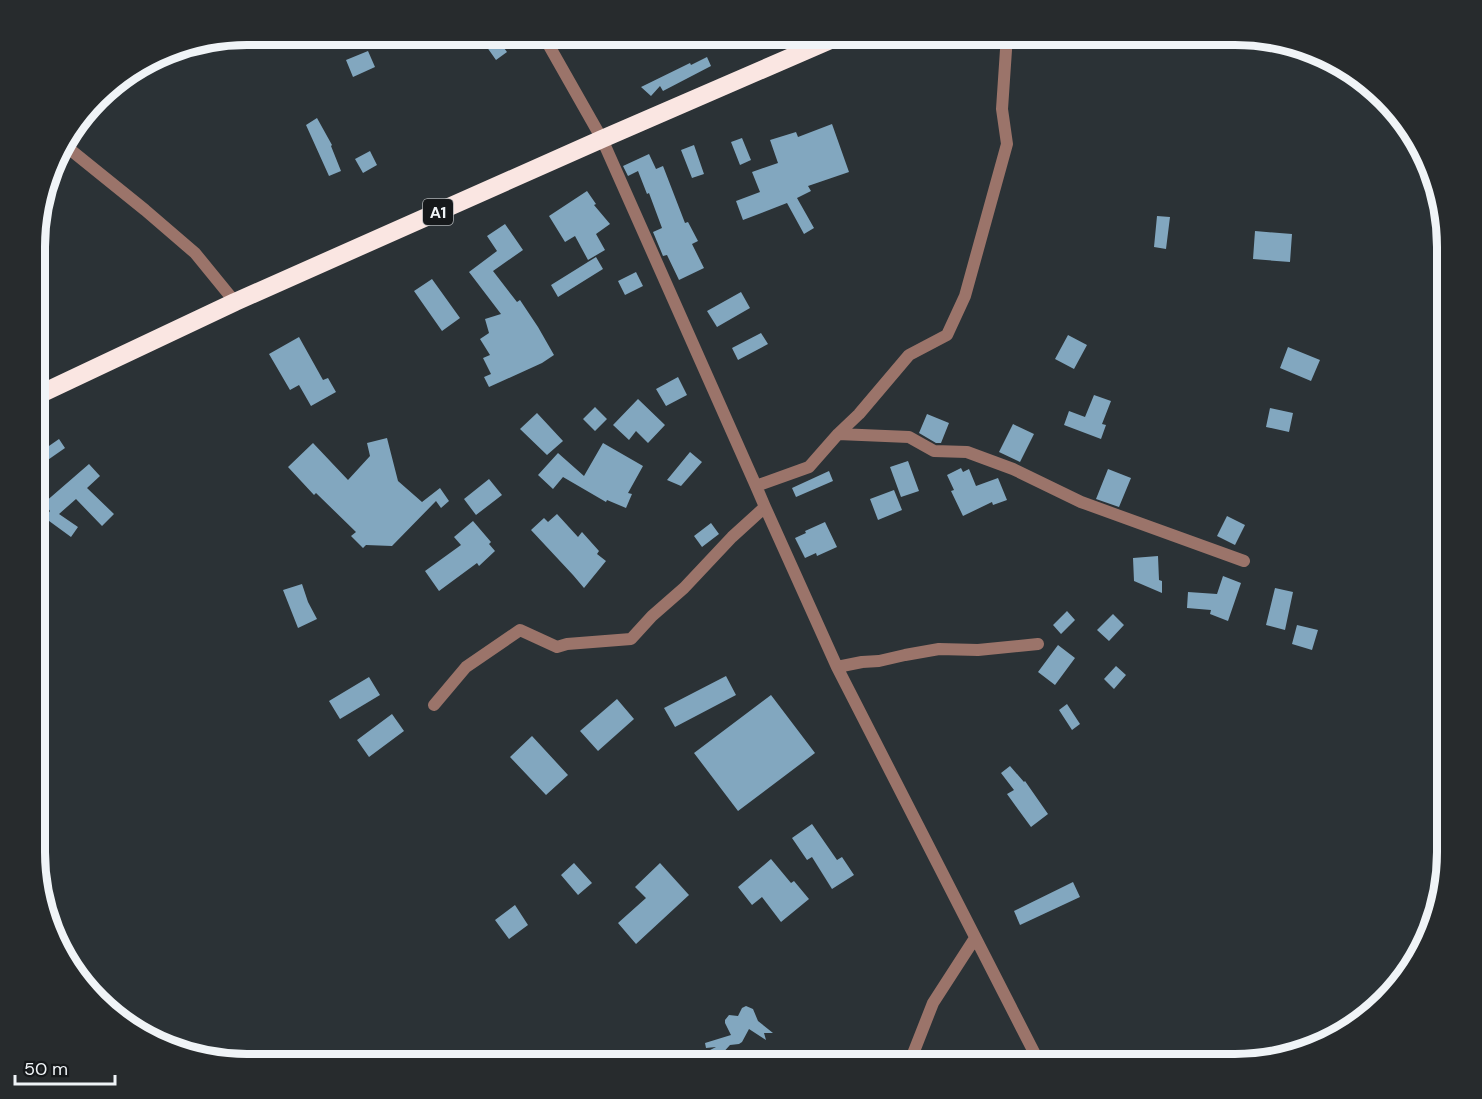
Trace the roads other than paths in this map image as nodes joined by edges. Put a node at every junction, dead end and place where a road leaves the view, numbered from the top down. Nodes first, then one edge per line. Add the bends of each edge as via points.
1 (549, 45) edge
2 (820, 45) edge
3 (1006, 45) edge
4 (602, 139) junction
5 (71, 149) edge
6 (235, 302) junction
7 (45, 392) edge
8 (838, 434) junction
9 (756, 486) junction
10 (765, 507) junction
11 (1244, 561) dead end
12 (1038, 644) dead end
13 (837, 667) junction
14 (434, 705) dead end
15 (975, 938) junction
16 (913, 1054) edge
17 (1035, 1054) edge

1 - 4 street
2 - 4 highway, A1
3 - 8 street via 1002,109 1007,144 966,296 947,335 909,355
4 - 6 highway, A1
4 - 9 street
5 - 6 street via 195,253
6 - 7 highway, A1
8 - 9 street via 809,467
8 - 11 street via 909,437 934,451 967,452 1081,502
9 - 10 street
10 - 13 street
10 - 14 street via 631,639 557,647 520,630 466,667
12 - 13 street via 939,650
13 - 15 street
15 - 16 street via 933,1003
15 - 17 street

